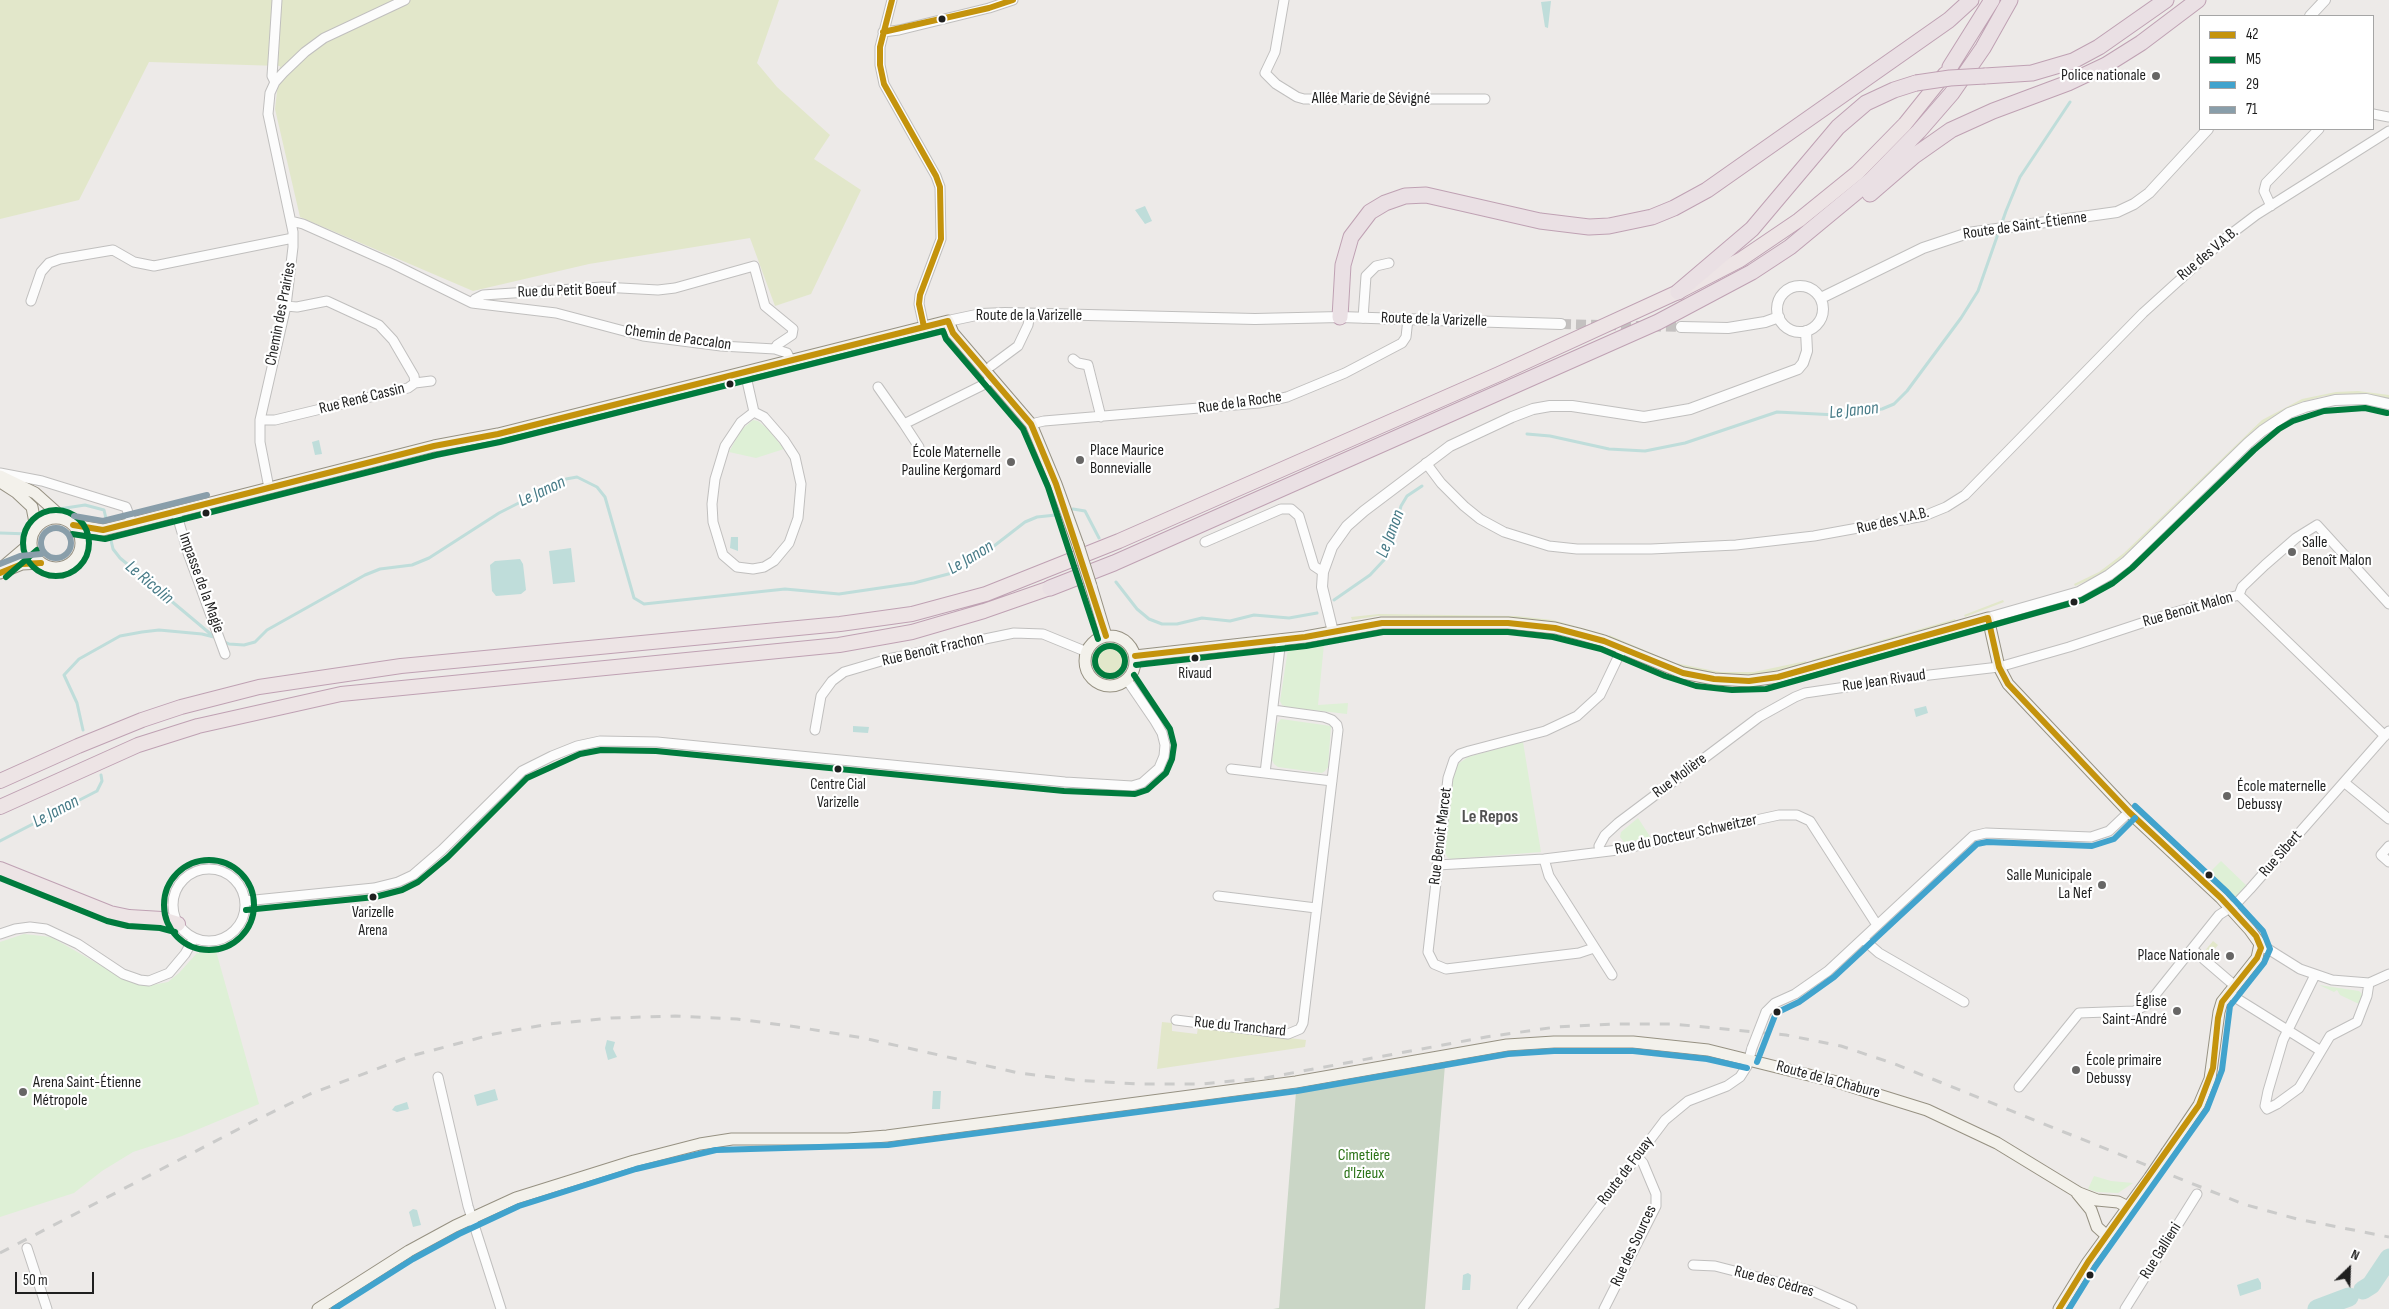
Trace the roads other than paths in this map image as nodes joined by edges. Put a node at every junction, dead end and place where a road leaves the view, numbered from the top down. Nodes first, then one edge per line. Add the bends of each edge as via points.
1 (277, 0) edge
2 (405, 0) edge
3 (892, 0) edge
4 (1013, 0) edge
5 (1284, 0) edge
6 (1971, 0) edge
7 (1992, 0) edge
8 (2010, 0) edge
9 (2166, 0) edge
10 (2198, 0) edge
11 (2325, 0) edge
12 (2311, 15) edge
13 (882, 32) junction
14 (1950, 68) joint
15 (275, 82) junction
16 (1485, 99) dead end
17 (2374, 114) edge
18 (2389, 117) edge
19 (2207, 130) edge
20 (2318, 130) edge
21 (2389, 131) edge
22 (2271, 206) junction
23 (290, 221) junction
24 (294, 238) junction
25 (1790, 246) junction
26 (1388, 263) dead end
27 (1678, 292) junction
28 (1821, 298) junction
29 (30, 301) dead end
30 (472, 303) junction
31 (286, 306) junction
32 (1030, 314) junction
33 (1340, 317) junction
34 (1779, 317) junction
35 (1363, 318) junction
36 (1408, 319) junction
37 (948, 321) junction
38 (1561, 324) tunnel mouth
39 (924, 326) junction
40 (1681, 327) tunnel mouth
41 (1806, 331) junction
42 (775, 349) junction
43 (1073, 359) dead end
44 (790, 361) junction
45 (991, 366) dead end
46 (745, 372) junction
47 (992, 378) junction
48 (431, 381) dead end
49 (415, 383) junction
50 (878, 387) dead end
51 (2389, 404) edge
52 (754, 412) junction
53 (1101, 417) junction
54 (260, 420) junction
55 (904, 424) junction
56 (1031, 424) junction
57 (920, 447) dead end
58 (1426, 463) junction
59 (0, 474) edge
60 (0, 482) edge
61 (269, 488) junction
62 (176, 512) junction
63 (61, 516) junction
64 (36, 523) junction
65 (132, 523) junction
66 (102, 530) junction
67 (1205, 542) dead end
68 (31, 543) junction
69 (80, 548) junction
70 (41, 563) junction
71 (0, 571) edge
72 (1323, 572) junction
73 (1050, 588) joint
74 (2240, 594) junction
75 (2389, 604) edge
76 (1988, 618) junction
77 (1333, 632) junction
78 (1106, 636) junction
79 (1280, 639) junction
80 (1622, 648) junction
81 (224, 651) dead end
82 (1087, 652) junction
83 (1135, 656) junction
84 (1999, 667) junction
85 (1126, 680) junction
86 (1772, 708) joint
87 (1273, 710) junction
88 (815, 730) dead end
89 (2387, 733) edge
90 (1231, 769) dead end
91 (1265, 773) junction
92 (0, 781) edge
93 (1332, 781) junction
94 (2345, 782) junction
95 (0, 806) edge
96 (2129, 812) junction
97 (2389, 819) edge
98 (2389, 846) edge
99 (1600, 852) junction
100 (1544, 859) junction
101 (2389, 862) edge
102 (1437, 865) junction
103 (0, 869) edge
104 (1218, 896) dead end
105 (245, 901) junction
106 (1316, 908) junction
107 (2229, 908) junction
108 (178, 924) junction
109 (1877, 925) junction
110 (0, 934) edge
111 (194, 938) junction
112 (1863, 939) junction
113 (1594, 948) junction
114 (2261, 948) junction
115 (2192, 949) junction
116 (2389, 974) edge
117 (1612, 975) dead end
118 (2315, 975) junction
119 (2369, 983) junction
120 (2232, 990) junction
121 (1964, 1002) dead end
122 (1176, 1020) dead end
123 (2287, 1031) junction
124 (2321, 1052) junction
125 (1751, 1053) junction
126 (438, 1076) dead end
127 (2020, 1087) dead end
128 (1637, 1156) junction
129 (2072, 1189) junction
130 (2197, 1194) dead end
131 (2128, 1208) junction
132 (472, 1218) junction
133 (2107, 1236) junction
134 (27, 1248) dead end
135 (1693, 1265) dead end
136 (47, 1309) edge
137 (318, 1309) edge
138 (501, 1309) edge
139 (1522, 1309) edge
140 (1604, 1309) edge
141 (1852, 1309) edge
142 (2059, 1309) edge
143 (2125, 1309) edge

1 - 15 street via 272,76
2 - 15 street via 324,38
3 - 13 street
4 - 13 street
5 - 16 street, Allée Marie de Sévigné via 1275,52 1265,72 1276,84 1297,97
6 - 33 highway via 1941,26 1707,190 1652,217 1589,227 1540,221 1426,195 1405,196 1384,203 1370,212 1351,237 1343,265
7 - 14 highway
8 - 25 highway via 1952,93 1919,131 1871,180
9 - 27 highway, bridge via 2099,47 2073,61 2032,73 1916,83 1866,103 1838,126 1752,229
10 - 25 highway via 2106,65 1951,130 1813,237
11 - 12 street
13 - 39 street via 880,66 884,84 940,187 941,239 920,294
14 - 27 highway via 1882,148 1831,195 1740,260
15 - 23 street, Chemin des Prairies via 268,114
17 - 18 street
19 - 28 street, Route de Saint-Étienne via 2154,187 2134,204 2117,212 1968,233 1924,248
20 - 22 street via 2266,183 2264,191
21 - 22 street, Rue des V.A.B.
22 - 58 street, Rue des V.A.B. via 2220,242 2149,306 1965,495 1924,516 1814,536 1736,545 1577,549 1549,546 1504,532 1464,506
23 - 24 street, Chemin des Prairies
23 - 30 street via 407,270
24 - 29 street via 154,266 134,262 113,250 60,259 49,263 40,272
24 - 31 street, Chemin des Prairies
25 - 73 highway via 1752,272 1658,322 1114,563
26 - 35 street via 1376,266 1366,276
27 - 92 highway via 1525,363 1119,541 986,594 912,614 849,623 402,666 258,686 142,720
28 - 34 street via 1803,286 1788,289 1778,301
28 - 41 street via 1821,318 1818,324
30 - 42 street, Chemin de Paccalon via 556,313 643,336
30 - 42 street, Rue du Petit Boeuf via 483,295 602,288 674,288 754,266 764,303 794,329 792,335
31 - 49 street, Rue René Cassin via 327,302 379,325 393,340
31 - 54 street, Chemin des Prairies
32 - 33 street, Route de la Varizelle via 1255,319
32 - 37 street, Route de la Varizelle via 981,314
32 - 45 street via 1018,346
33 - 35 street, Route de la Varizelle
34 - 40 street via 1728,328
34 - 41 street via 1787,327
35 - 36 street, Route de la Varizelle
36 - 38 street, Route de la Varizelle
36 - 53 street, Rue de la Roche via 1402,344 1287,397 1259,403
37 - 39 main road, Route de la Varizelle
37 - 47 main road via 953,333
39 - 44 main road, Route de la Varizelle
41 - 58 street via 1807,351 1798,369 1690,409 1644,417 1572,406 1533,409 1473,434
42 - 44 street via 787,353
43 - 53 street via 1088,365
44 - 46 main road, Route de la Varizelle
46 - 52 street
46 - 61 main road, Route de la Varizelle
47 - 55 street
47 - 56 main road
48 - 49 street
49 - 54 street, Rue René Cassin via 408,388 275,420
50 - 55 street
51 - 76 street via 2366,399 2335,400 2289,413 2248,443 2109,575 2079,592
52 - 52 street via 741,422 725,446 714,479 712,504 713,522 723,556 737,567 754,569 774,560 789,543 798,518 802,484 795,456 764,417
53 - 56 street
54 - 61 street, Chemin des Prairies via 260,442
55 - 57 street
56 - 78 main road, bridge via 1078,545
58 - 72 street via 1348,526 1332,546
59 - 63 main road via 25,487
59 - 65 street via 42,481 126,507
60 - 64 main road via 25,499 32,507
61 - 62 main road, Route de la Varizelle
62 - 65 main road, Route de la Varizelle
62 - 81 street, Impasse de la Magie
63 - 64 main road
63 - 66 main road
63 - 69 main road via 78,532
64 - 68 main road
65 - 66 main road, Route de la Varizelle
66 - 69 main road
67 - 72 street via 1281,509 1292,509 1299,516 1314,566
68 - 70 main road
68 - 71 main road
69 - 70 main road via 74,560 64,567
70 - 71 main road via 22,564
72 - 77 street via 1323,595
73 - 95 highway via 912,632 839,645 341,694 198,726 138,745
74 - 75 street via 2242,587 2265,565 2317,525
74 - 84 street, Rue Benoit Malon
74 - 89 street, Rue Benoit Malon
76 - 80 main road, Rue Jean Rivaud via 1765,680 1698,677
76 - 84 main road
77 - 79 main road, Rue Jean Rivaud
77 - 80 main road, Rue Jean Rivaud via 1382,623 1508,623 1555,628
78 - 82 main road via 1091,644
78 - 83 main road via 1121,638
79 - 83 main road, Rue Jean Rivaud
79 - 87 street
80 - 102 street, Rue Benoit Marcet via 1600,695 1577,716 1545,731 1469,750 1454,760 1448,778
82 - 85 main road via 1086,668 1096,681 1112,686
82 - 88 street, Rue Benoît Frachon via 1043,634 1014,633 897,657 844,672 821,696
83 - 85 main road via 1134,669
84 - 86 street, Rue Jean Rivaud via 1805,693
84 - 96 main road via 2008,684
85 - 105 street via 1155,721 1165,745 1159,768 1142,783 1132,786 657,742 600,741 577,746 522,771 442,850 413,875 398,882 374,888
86 - 99 street, Rue Molière via 1611,829 1601,841
87 - 91 street
87 - 93 street, Rue du Tranchard via 1324,717 1337,725
89 - 94 street, Rue Sibert
90 - 91 street
91 - 93 street
93 - 106 street, Rue du Tranchard
94 - 97 street
94 - 107 street, Rue Sibert via 2250,889
96 - 107 main road
96 - 109 street via 2109,831 2091,837 1986,833 1973,836
98 - 101 street via 2381,855
99 - 100 street, Rue du Docteur Schweitzer
99 - 109 street, Rue du Docteur Schweitzer via 1637,848 1780,815 1796,815 1810,821
100 - 102 street, Rue du Docteur Schweitzer
100 - 113 street via 1549,876
102 - 113 street, Rue Benoit Marcet via 1428,952 1430,959 1440,968 1579,953
103 - 108 highway via 110,913
104 - 106 street
105 - 108 street via 235,880 226,874 209,870 194,873 184,879 174,898 174,917
105 - 111 street via 240,923 233,932 211,941
106 - 122 street, Rue du Tranchard via 1313,950 1300,1029 1288,1034
107 - 114 main road via 2256,936
107 - 115 street via 2219,915
108 - 111 street
109 - 112 street
110 - 111 street via 15,928 46,929 78,944 124,974 149,982 169,974
112 - 121 street via 1879,953
112 - 125 street, Route de Fouay, bridge via 1828,971 1796,994 1775,1003 1766,1012
113 - 117 street
114 - 118 street
114 - 120 main road
115 - 120 street
115 - 127 street via 2148,1005 2141,1009 2079,1013
116 - 119 street
118 - 119 street
118 - 123 street
119 - 124 street via 2357,1022 2330,1036
120 - 123 street
120 - 131 main road, bridge via 2219,1012 2213,1068 2206,1091
123 - 124 street
123 - 124 street via 2268,1091 2267,1109 2299,1088
125 - 128 street, Route de Fouay via 1744,1071 1734,1082 1676,1109
125 - 129 main road, Route de la Chabure via 1927,1110 1997,1143
125 - 132 main road, Route de la Chabure via 1633,1042 1516,1045 1296,1082 887,1136 732,1139 634,1160 516,1198
126 - 132 street
128 - 139 street, Route de Fouay
128 - 140 street, Rue des Sources via 1656,1194 1656,1206
129 - 131 main road, Route de la Chabure
129 - 133 main road, Route de la Chabure via 2086,1202 2097,1227
130 - 143 street, Rue Gallieni
131 - 133 main road
132 - 137 main road, Route de la Chabure via 380,1268
132 - 138 street
133 - 142 main road
134 - 136 street
135 - 141 street, Rue des Cèdres via 1716,1266 1812,1291

